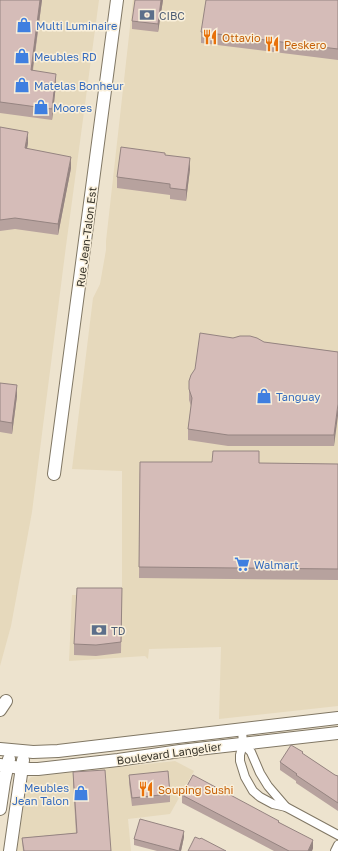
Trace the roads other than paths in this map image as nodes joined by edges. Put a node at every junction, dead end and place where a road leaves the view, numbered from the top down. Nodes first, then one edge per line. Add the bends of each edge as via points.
1 (118, 0) edge
2 (54, 474) dead end
3 (338, 718) edge
4 (242, 730) junction
5 (338, 733) edge
6 (243, 744) junction
7 (5, 750) edge
8 (25, 751) junction
9 (4, 766) edge
10 (22, 769) junction
11 (286, 807) junction
12 (0, 809) edge
13 (338, 835) edge
14 (338, 845) edge
15 (10, 851) edge
16 (335, 851) edge

1 - 2 main road, Rue Jean-Talon Est
3 - 4 main road, Boulevard Langelier
4 - 6 street
4 - 8 main road, Boulevard Langelier via 58,751
5 - 6 main road, Boulevard Langelier
6 - 10 main road, Boulevard Langelier via 59,767
6 - 11 street via 252,752 268,786
6 - 11 street via 240,761 253,791 273,804
7 - 8 main road, Boulevard Langelier
7 - 9 main road
8 - 10 main road
9 - 10 main road, Boulevard Langelier
9 - 12 main road
10 - 15 main road
11 - 13 street
14 - 16 street

